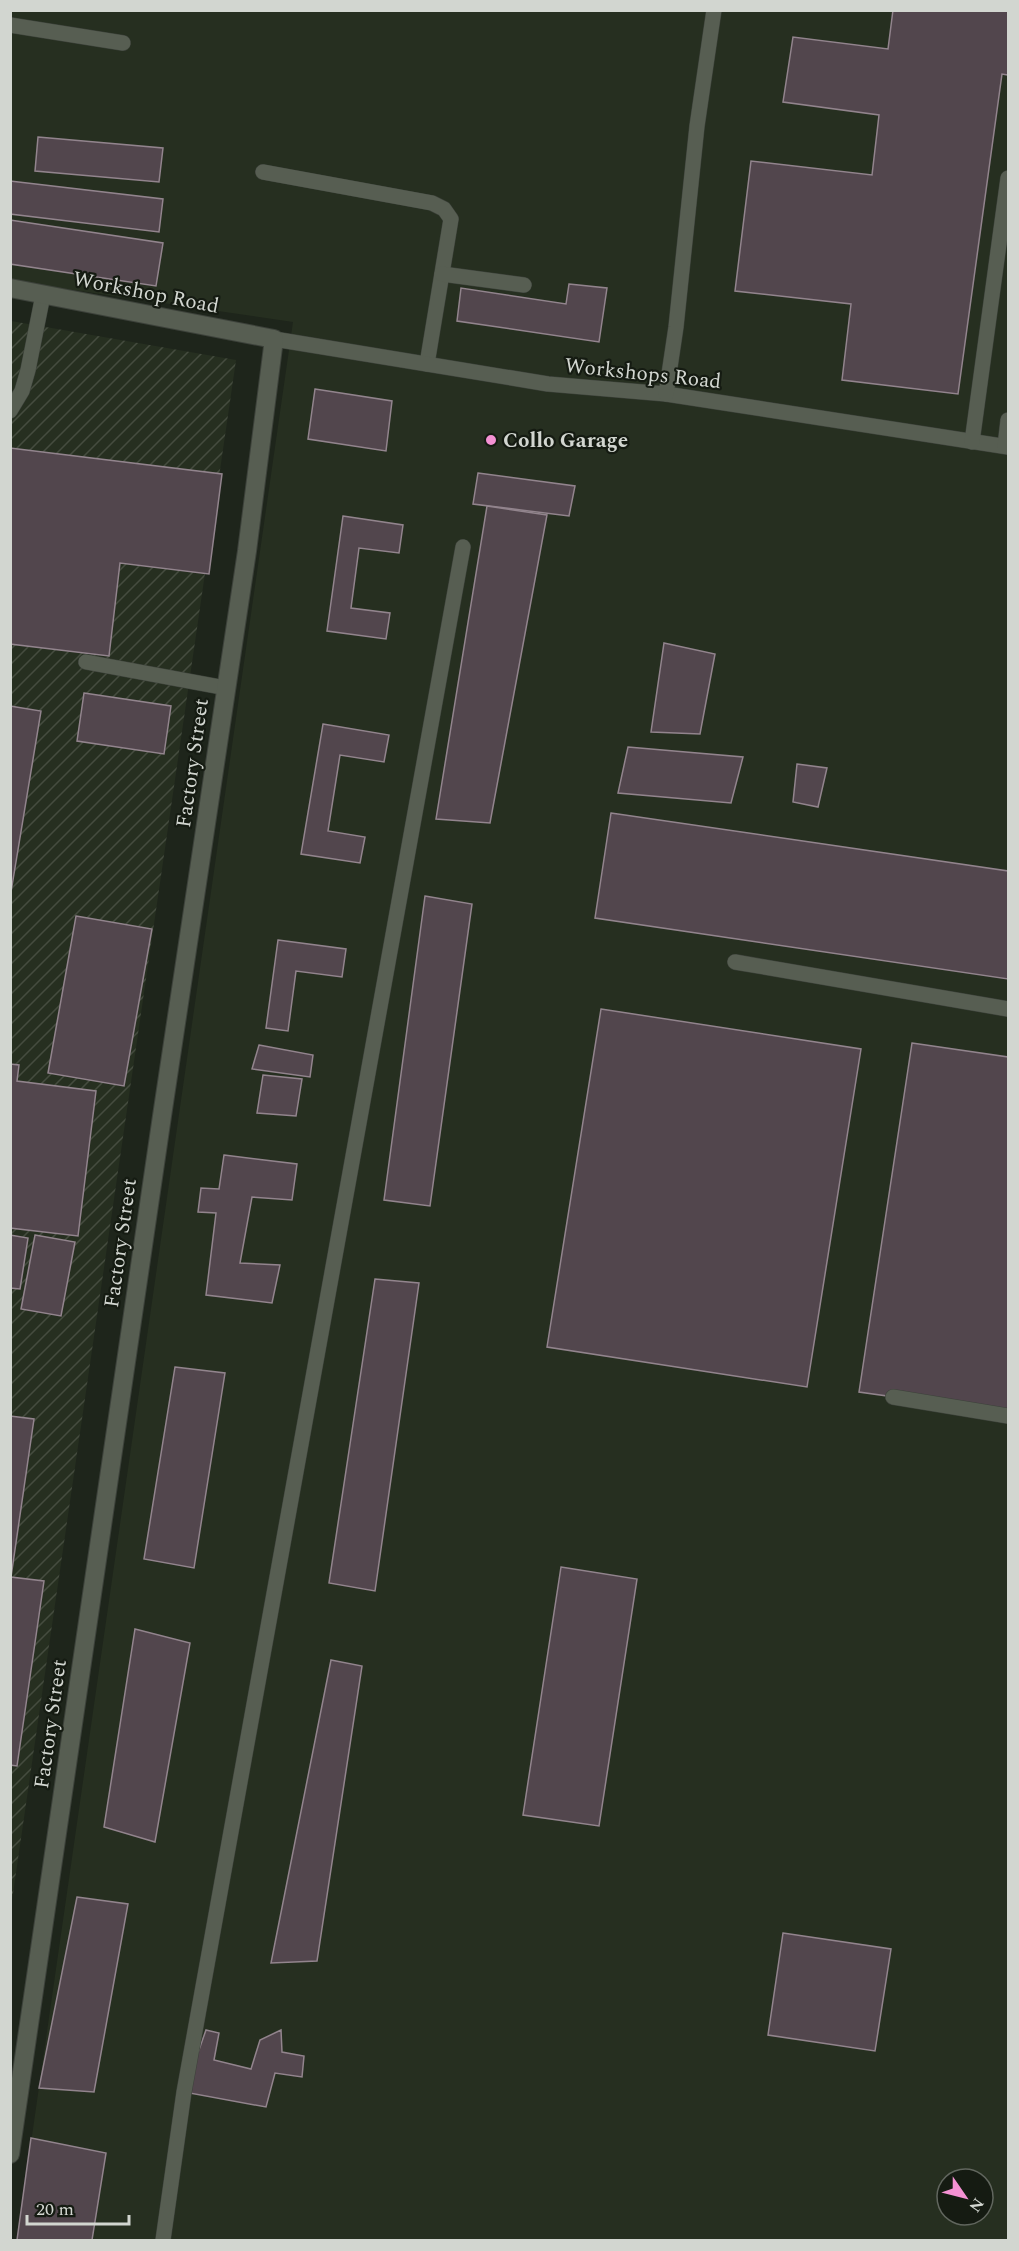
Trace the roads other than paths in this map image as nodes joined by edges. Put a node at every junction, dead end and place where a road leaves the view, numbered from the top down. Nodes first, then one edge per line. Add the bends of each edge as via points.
1 (714, 10) edge
2 (10, 26) edge
3 (123, 43) dead end
4 (263, 172) dead end
5 (1008, 178) edge
6 (442, 274) junction
7 (524, 285) dead end
8 (10, 288) edge
9 (43, 295) junction
10 (274, 339) junction
11 (427, 364) junction
12 (666, 394) junction
13 (10, 411) edge
14 (1008, 420) edge
15 (972, 442) junction
16 (1007, 447) edge
17 (463, 547) dead end
18 (86, 662) dead end
19 (226, 688) junction
20 (735, 963) dead end
21 (1008, 1009) edge
22 (893, 1397) dead end
23 (1008, 1416) edge
24 (10, 2154) edge
25 (163, 2241) edge

1 - 12 lane
2 - 3 lane
4 - 6 lane via 432,203 444,209 451,219
5 - 15 lane
6 - 7 lane
6 - 11 lane
8 - 9 street, Workshop Road
9 - 10 street, Workshop Road
9 - 13 lane via 22,392
10 - 11 lane, Workshops Road
10 - 19 street, Factory Street
11 - 12 lane, Workshops Road via 548,384
12 - 15 lane, Workshops Road
14 - 16 lane
15 - 16 lane, Workshops Road
17 - 25 lane via 184,2092
18 - 19 lane
19 - 24 street, Factory Street
20 - 21 lane
22 - 23 lane

